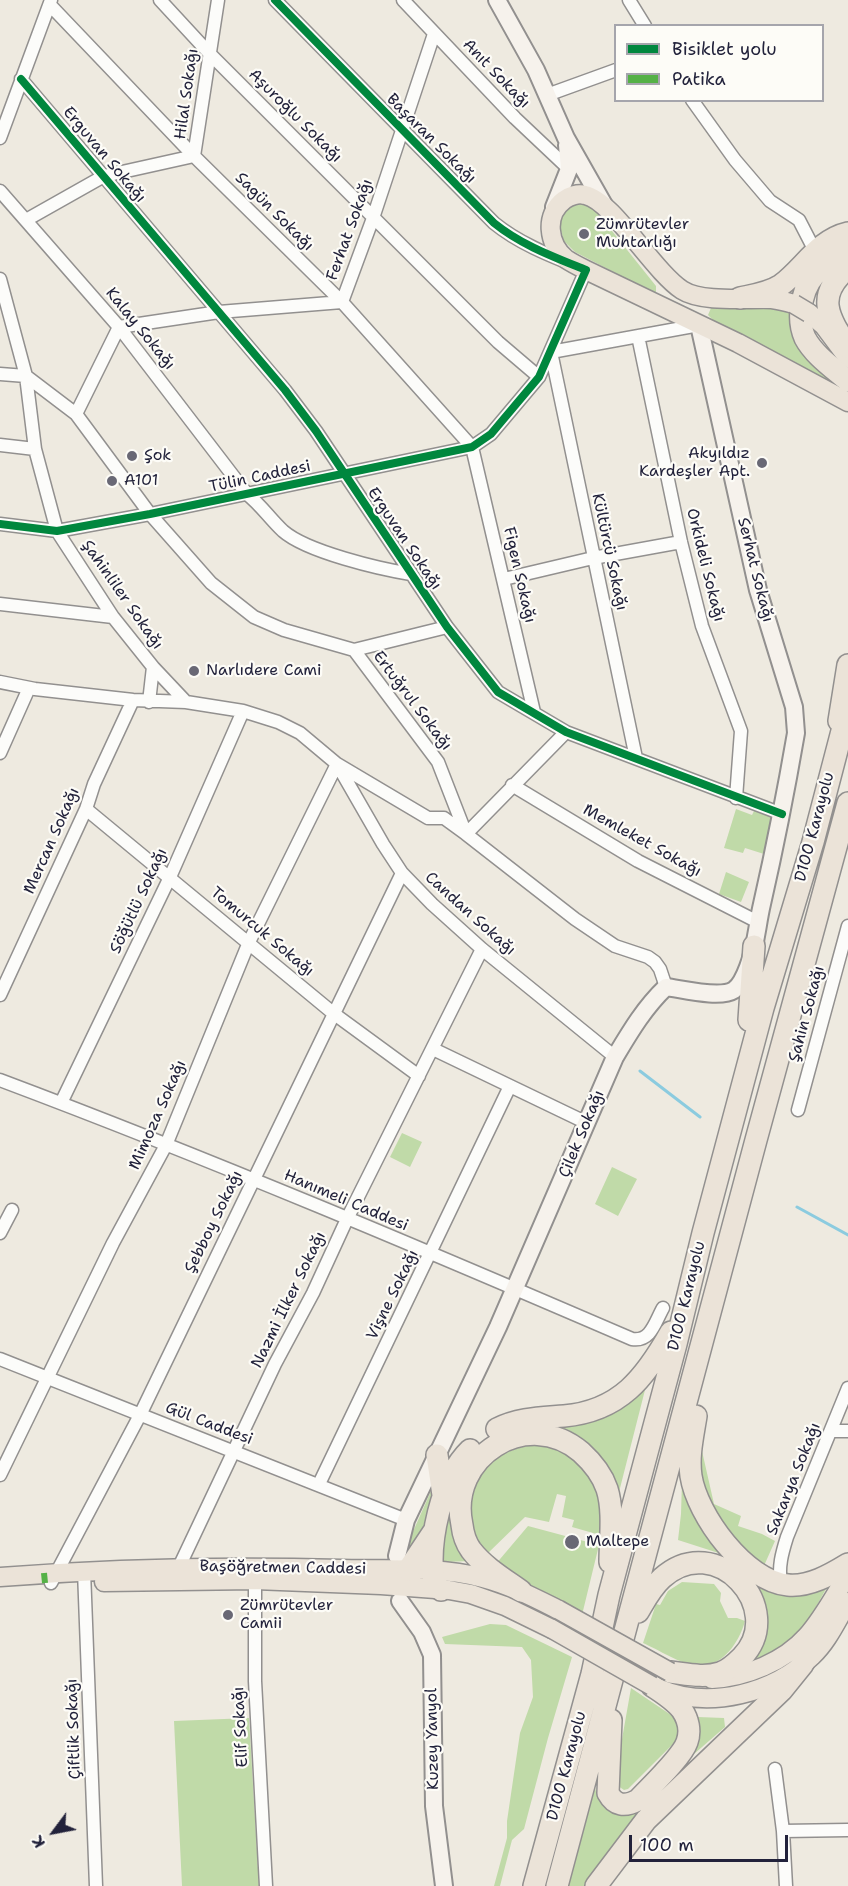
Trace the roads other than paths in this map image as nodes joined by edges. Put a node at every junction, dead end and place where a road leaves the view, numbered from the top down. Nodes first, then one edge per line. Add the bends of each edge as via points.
1 (160, 0) edge
2 (218, 0) edge
3 (275, 0) edge
4 (403, 0) edge
5 (497, 0) edge
6 (629, 0) edge
7 (51, 2) edge
8 (644, 24) edge
9 (434, 34) junction
10 (209, 53) junction
11 (614, 70) edge
12 (21, 79) junction
13 (547, 96) junction
14 (693, 102) edge
15 (401, 129) junction
16 (0, 138) edge
17 (566, 138) junction
18 (194, 156) junction
19 (569, 169) junction
20 (104, 176) junction
21 (0, 191) edge
22 (604, 205) junction
23 (554, 207) junction
24 (373, 218) junction
25 (26, 220) junction
26 (846, 239) edge
27 (815, 251) junction
28 (848, 268) edge
29 (586, 270) junction
30 (659, 271) junction
31 (0, 279) edge
32 (740, 298) junction
33 (3, 301) edge
34 (342, 302) junction
35 (219, 312) junction
36 (678, 314) junction
37 (699, 325) junction
38 (118, 327) junction
39 (638, 336) junction
40 (848, 347) edge
41 (550, 352) junction
42 (848, 358) edge
43 (0, 374) edge
44 (26, 376) junction
45 (538, 377) junction
46 (848, 381) edge
47 (848, 402) edge
48 (76, 414) junction
49 (0, 445) edge
50 (472, 447) junction
51 (35, 449) junction
52 (343, 474) junction
53 (247, 494) junction
54 (150, 514) junction
55 (0, 524) edge
56 (57, 531) junction
57 (681, 542) junction
58 (593, 558) junction
59 (411, 574) junction
60 (504, 579) junction
61 (0, 604) edge
62 (113, 616) junction
63 (447, 627) junction
64 (354, 650) junction
65 (848, 665) edge
66 (153, 667) junction
67 (0, 682) edge
68 (29, 688) junction
69 (133, 700) junction
70 (149, 702) junction
71 (186, 702) junction
72 (848, 708) edge
73 (243, 711) junction
74 (534, 712) junction
75 (566, 732) junction
76 (0, 753) edge
77 (636, 758) junction
78 (337, 764) junction
79 (830, 774) junction
80 (512, 785) junction
81 (736, 798) junction
82 (848, 803) edge
83 (86, 809) junction
84 (782, 814) junction
85 (466, 834) junction
86 (841, 859) edge
87 (402, 873) junction
88 (170, 877) junction
89 (758, 922) junction
90 (848, 926) edge
91 (249, 942) junction
92 (754, 946) junction
93 (482, 949) junction
94 (666, 987) junction
95 (0, 995) edge
96 (333, 1013) junction
97 (433, 1049) junction
98 (615, 1058) junction
99 (419, 1076) junction
100 (0, 1080) edge
101 (743, 1084) junction
102 (510, 1086) junction
103 (61, 1103) junction
104 (798, 1110) dead end
105 (587, 1123) junction
106 (166, 1145) junction
107 (253, 1180) junction
108 (12, 1210) dead end
109 (347, 1220) junction
110 (0, 1233) edge
111 (431, 1254) junction
112 (515, 1288) junction
113 (663, 1308) dead end
114 (684, 1308) junction
115 (704, 1335) junction
116 (0, 1359) edge
117 (47, 1378) junction
118 (848, 1388) edge
119 (140, 1414) junction
120 (831, 1431) junction
121 (848, 1431) edge
122 (234, 1451) junction
123 (437, 1455) junction
124 (0, 1475) edge
125 (319, 1484) junction
126 (444, 1496) junction
127 (406, 1520) junction
128 (436, 1528) junction
129 (403, 1563) junction
130 (848, 1564) edge
131 (179, 1567) junction
132 (255, 1573) junction
133 (848, 1574) edge
134 (0, 1576) edge
135 (85, 1576) junction
136 (49, 1578) junction
137 (436, 1580) junction
138 (781, 1583) junction
139 (0, 1586) edge
140 (521, 1592) junction
141 (609, 1595) junction
142 (400, 1601) dead end
143 (848, 1602) edge
144 (626, 1634) junction
145 (803, 1664) junction
146 (615, 1671) junction
147 (670, 1672) junction
148 (652, 1686) junction
149 (775, 1769) dead end
150 (848, 1830) edge
151 (783, 1831) junction
152 (96, 1886) edge
153 (266, 1886) edge
154 (444, 1886) edge
155 (534, 1886) edge
156 (557, 1886) edge
157 (596, 1886) edge
158 (786, 1886) edge

1 - 10 street, Aşuroğlu Sokağı
2 - 10 street, Hilal Sokağı
3 - 15 street, Başaran Sokağı
4 - 9 street, Anıt Sokağı
5 - 13 main road
6 - 8 street
7 - 12 street
7 - 18 street, Sagün Sokağı
9 - 15 street, Ferhat Sokağı
9 - 19 street, Anıt Sokağı
10 - 18 street, Hilal Sokağı
10 - 24 street, Aşuroğlu Sokağı
11 - 13 street
12 - 16 street
12 - 20 street, Erguvan Sokağı
13 - 17 main road
14 - 27 street via 770,201 799,220
15 - 24 street, Ferhat Sokağı
15 - 29 street, Başaran Sokağı via 502,230 543,253
17 - 19 main road
17 - 22 main road
18 - 20 street, Hilal Sokağı
18 - 34 street, Sagün Sokağı
19 - 23 main road
20 - 25 street, Hilal Sokağı
20 - 35 street, Erguvan Sokağı
21 - 25 street, Kalay Sokağı
22 - 23 main road via 578,195
22 - 30 main road
23 - 29 main road via 550,229 556,245 565,258
24 - 34 street, Ferhat Sokağı
24 - 45 street, Aşuroğlu Sokağı
25 - 38 street, Kalay Sokağı
26 - 27 highway
26 - 46 highway via 808,280 800,321 814,351
27 - 32 highway via 781,285
28 - 40 highway via 828,291 827,308
29 - 36 main road, Başaran Sokağı
29 - 41 street, Tülin Caddesi
30 - 32 main road via 683,291 704,297
30 - 36 main road
31 - 33 street
32 - 42 main road via 775,300 802,308 824,326
33 - 44 street
34 - 35 street, Ferhat Sokağı
34 - 50 street, Sagün Sokağı
35 - 38 street, Ferhat Sokağı
35 - 52 street, Erguvan Sokağı via 285,390
36 - 37 main road, Başaran Sokağı
37 - 39 street
37 - 47 main road, Başaran Sokağı
37 - 84 main road, Serhat Sokağı via 758,590 794,707 796,734
38 - 48 street
38 - 53 street, Kalay Sokağı
39 - 41 street
39 - 57 street, Orkideli Sokağı
41 - 45 street, Tülin Caddesi
41 - 58 street, Kültürcü Sokağı
43 - 44 street
44 - 48 street, Ertuğrul Sokağı
44 - 51 street, Şahinliler Sokağı
45 - 50 street, Tülin Caddesi via 491,434
48 - 54 street, Ertuğrul Sokağı
49 - 51 street
50 - 52 street, Tülin Caddesi
50 - 60 street, Figen Sokağı
51 - 56 street, Şahinliler Sokağı
52 - 53 street, Tülin Caddesi
52 - 59 street, Erguvan Sokağı
53 - 54 street, Tülin Caddesi
53 - 59 street, Kalay Sokağı via 284,532 316,548 382,570
54 - 56 street, Tülin Caddesi
54 - 64 street, Ertuğrul Sokağı via 211,583 254,617
55 - 56 street, Tülin Caddesi
56 - 62 street, Şahinliler Sokağı
57 - 58 street
57 - 81 street, Orkideli Sokağı via 702,626 741,731
58 - 60 street
58 - 77 street, Kültürcü Sokağı
59 - 63 street, Erguvan Sokağı
60 - 74 street, Figen Sokağı
61 - 62 street
62 - 66 street, Şahinliler Sokağı
63 - 64 street
63 - 74 street, Erguvan Sokağı via 498,692
64 - 85 street, Ertuğrul Sokağı via 438,762
65 - 79 highway
66 - 70 street
66 - 71 street, Şahinliler Sokağı
67 - 68 street, Candan Sokağı
68 - 69 street, Candan Sokağı
68 - 76 street
69 - 70 street, Candan Sokağı
69 - 83 street, Mercan Sokağı
70 - 71 street, Candan Sokağı
71 - 73 street, Candan Sokağı
72 - 79 highway, D100 Karayolu
73 - 78 street, Candan Sokağı via 300,733
73 - 88 street, Söğütlü Sokağı
74 - 75 street, Erguvan Sokağı
75 - 77 street, Erguvan Sokağı
75 - 80 street
77 - 81 street, Erguvan Sokağı
78 - 85 street, Candan Sokağı via 428,818 444,818
78 - 87 street, Candan Sokağı
78 - 91 street, Mimoza Sokağı
79 - 101 highway, D100 Karayolu
80 - 85 street
80 - 89 street, Memleket Sokağı via 638,861
81 - 84 street, Erguvan Sokağı
82 - 86 highway, D100 Karayolu
83 - 88 street, Tomurcuk Sokağı
83 - 95 street, Mercan Sokağı
84 - 89 main road
85 - 94 street via 575,919 615,946 655,962
86 - 115 highway, D100 Karayolu
87 - 93 street, Candan Sokağı
87 - 96 street, Şebboy Sokağı
88 - 91 street, Tomurcuk Sokağı
88 - 103 street, Söğütlü Sokağı
89 - 92 main road
90 - 104 street, Şahin Sokağı
91 - 96 street, Tomurcuk Sokağı
91 - 106 street, Mimoza Sokağı
92 - 94 main road via 741,982 729,992
92 - 101 highway
93 - 97 street, Nazmi İlker Sokağı
93 - 98 street, Candan Sokağı
94 - 98 main road, Çilek Sokağı via 637,1020
96 - 99 street, Tomurcuk Sokağı
96 - 107 street, Şebboy Sokağı
97 - 99 street, Nazmi İlker Sokağı
97 - 102 street
98 - 105 main road, Çilek Sokağı
99 - 109 street, Nazmi İlker Sokağı
100 - 103 street, Hanımeli Caddesi
101 - 114 highway, D100 Karayolu
102 - 105 street
102 - 111 street, Vişne Sokağı
103 - 106 street, Hanımeli Caddesi
105 - 112 main road, Çilek Sokağı
106 - 107 street, Hanımeli Caddesi
106 - 117 street, Mimoza Sokağı
107 - 109 street, Hanımeli Caddesi
107 - 119 street, Şebboy Sokağı
108 - 110 street
109 - 111 street, Hanımeli Caddesi
109 - 122 street, Nazmi İlker Sokağı
111 - 112 street, Hanımeli Caddesi
111 - 125 street, Vişne Sokağı
112 - 113 street, Hanımeli Caddesi via 636,1339 648,1336
112 - 123 main road, Çilek Sokağı
114 - 126 highway via 657,1358 629,1390 596,1410 518,1421 493,1432 463,1458
114 - 141 highway, D100 Karayolu
115 - 138 highway via 690,1454 693,1487 707,1516 737,1555 752,1569
115 - 144 highway, D100 Karayolu
116 - 117 street, Gül Caddesi
117 - 119 street, Gül Caddesi
117 - 124 street, Mimoza Sokağı
118 - 120 street, Sakarya Sokağı
119 - 122 street, Gül Caddesi
119 - 136 street, Şebboy Sokağı
120 - 121 street
120 - 138 street, Sakarya Sokağı via 781,1555
122 - 125 street, Gül Caddesi
122 - 131 street, Nazmi İlker Sokağı
123 - 126 highway
123 - 127 main road, Çilek Sokağı
125 - 127 street, Gül Caddesi
126 - 128 highway
127 - 129 main road, Çilek Sokağı
128 - 129 highway
128 - 137 highway
129 - 132 main road, Başöğretmen Caddesi
129 - 137 main road, Başöğretmen Caddesi
130 - 138 highway via 814,1581
131 - 132 main road, Başöğretmen Caddesi
131 - 135 main road, Başöğretmen Caddesi
132 - 135 main road, Başöğretmen Caddesi
132 - 137 main road, Başöğretmen Caddesi
132 - 153 street, Elif Sokağı via 255,1681
133 - 147 main road, Başöğretmen Caddesi via 806,1638 773,1661 723,1679 699,1679
134 - 136 main road, Başöğretmen Caddesi
135 - 136 main road, Başöğretmen Caddesi
135 - 152 street, Çiftlik Sokağı
136 - 139 main road, Başöğretmen Caddesi
137 - 140 main road, Başöğretmen Caddesi via 483,1578
137 - 148 main road, Başöğretmen Caddesi, bridge via 552,1629
140 - 141 highway via 471,1550 461,1522 460,1500 470,1471 489,1451 510,1438 543,1434 575,1447 604,1480 610,1509
140 - 147 main road, Başöğretmen Caddesi, bridge
141 - 155 highway, D100 Karayolu via 592,1674
142 - 154 main road, Kuzey Yanyol via 422,1632 432,1655 434,1806
143 - 145 main road, Başöğretmen Caddesi via 822,1645
144 - 146 highway, D100 Karayolu
144 - 147 highway via 648,1595 676,1569 707,1562 730,1572 743,1584 755,1609 756,1629 751,1646 721,1673 702,1676
145 - 148 main road, Başöğretmen Caddesi via 766,1686 730,1697 686,1696
145 - 157 highway via 782,1689 658,1807
146 - 148 highway via 607,1785 617,1803 638,1800 688,1740 689,1728 681,1708
146 - 156 highway, D100 Karayolu
149 - 151 street
150 - 151 street
151 - 158 street

